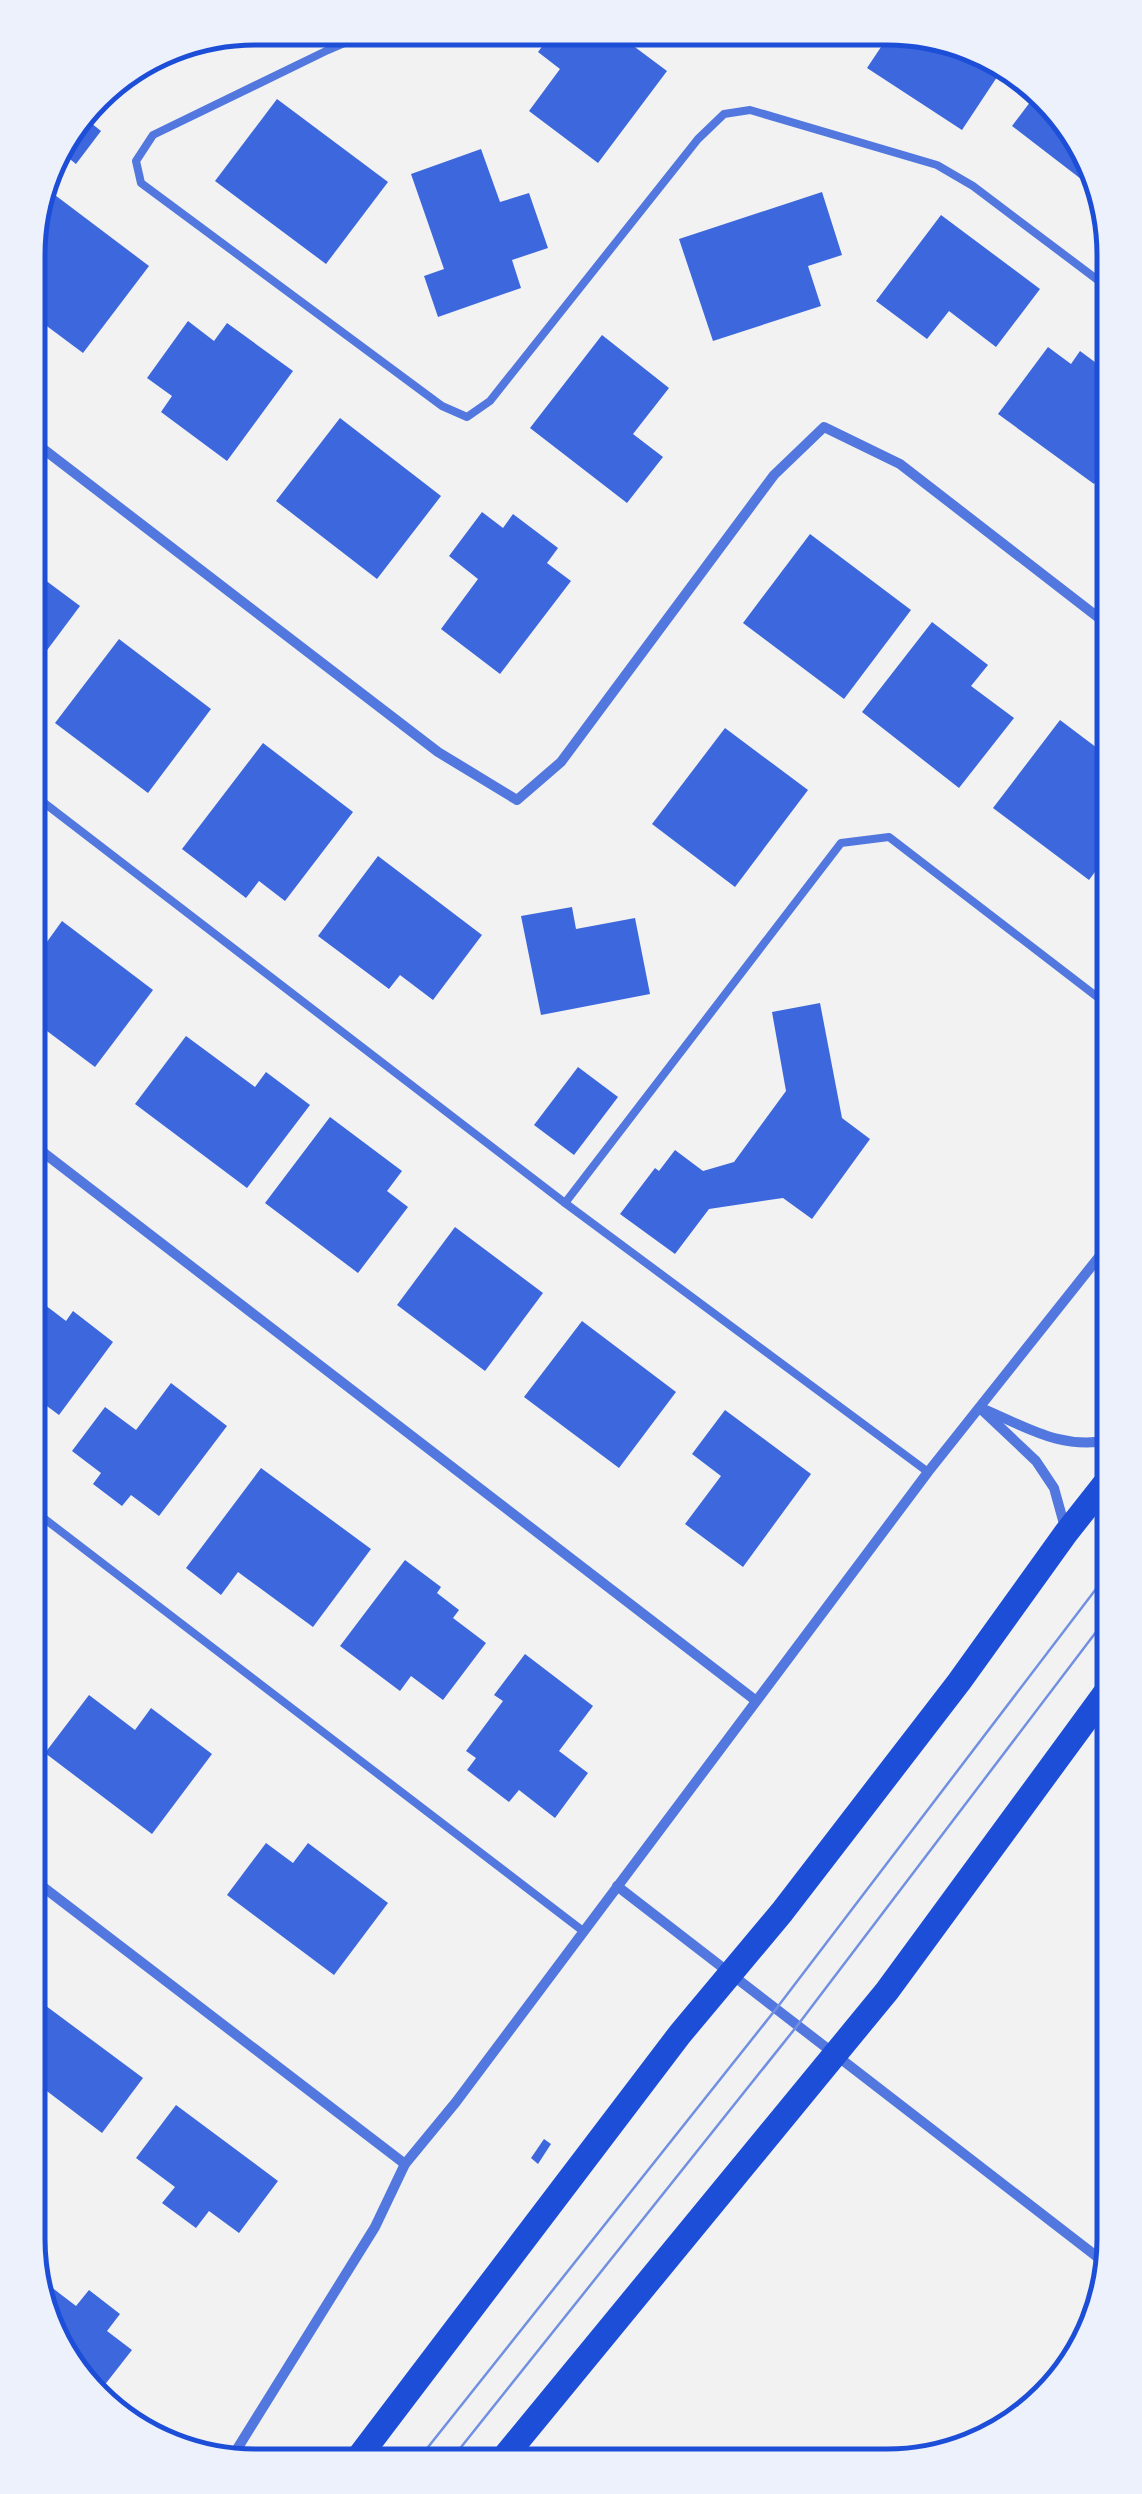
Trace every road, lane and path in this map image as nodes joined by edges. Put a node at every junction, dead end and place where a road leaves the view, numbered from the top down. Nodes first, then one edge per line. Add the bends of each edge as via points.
1 (340, 45) edge
2 (1097, 279) edge
3 (45, 450) edge
4 (1097, 616) edge
5 (45, 804) edge
6 (1097, 996) edge
7 (45, 1154) edge
8 (565, 1203) junction
9 (1097, 1260) edge
10 (980, 1408) junction
11 (1097, 1443) edge
12 (928, 1472) junction
13 (1097, 1494) edge
14 (45, 1520) edge
15 (1066, 1533) junction
16 (755, 1700) junction
17 (1097, 1705) edge
18 (617, 1886) junction
19 (45, 1888) edge
20 (583, 1931) junction
21 (730, 1974) junction
22 (836, 2055) junction
23 (406, 2164) junction
24 (1096, 2256) edge
25 (237, 2448) edge
26 (365, 2449) edge
27 (511, 2449) edge

1 - 2 lane via 152,135 136,161 141,182 442,406 467,416 490,400 724,114 750,110 937,166 974,186
3 - 4 street via 438,752 517,800 561,762 774,474 824,427 900,464
5 - 8 lane
6 - 8 lane via 889,837 842,843
7 - 16 street
8 - 12 lane
9 - 10 street
10 - 11 street via 1060,1442
10 - 12 street
10 - 15 street via 1036,1461 1054,1488
12 - 16 street
13 - 15 main road
14 - 20 lane
15 - 21 main road via 959,1682
16 - 18 street
17 - 22 main road
18 - 20 street
18 - 21 street
19 - 23 street
20 - 23 street
21 - 22 street
21 - 26 main road
22 - 24 street
22 - 27 main road
23 - 25 street via 375,2228

